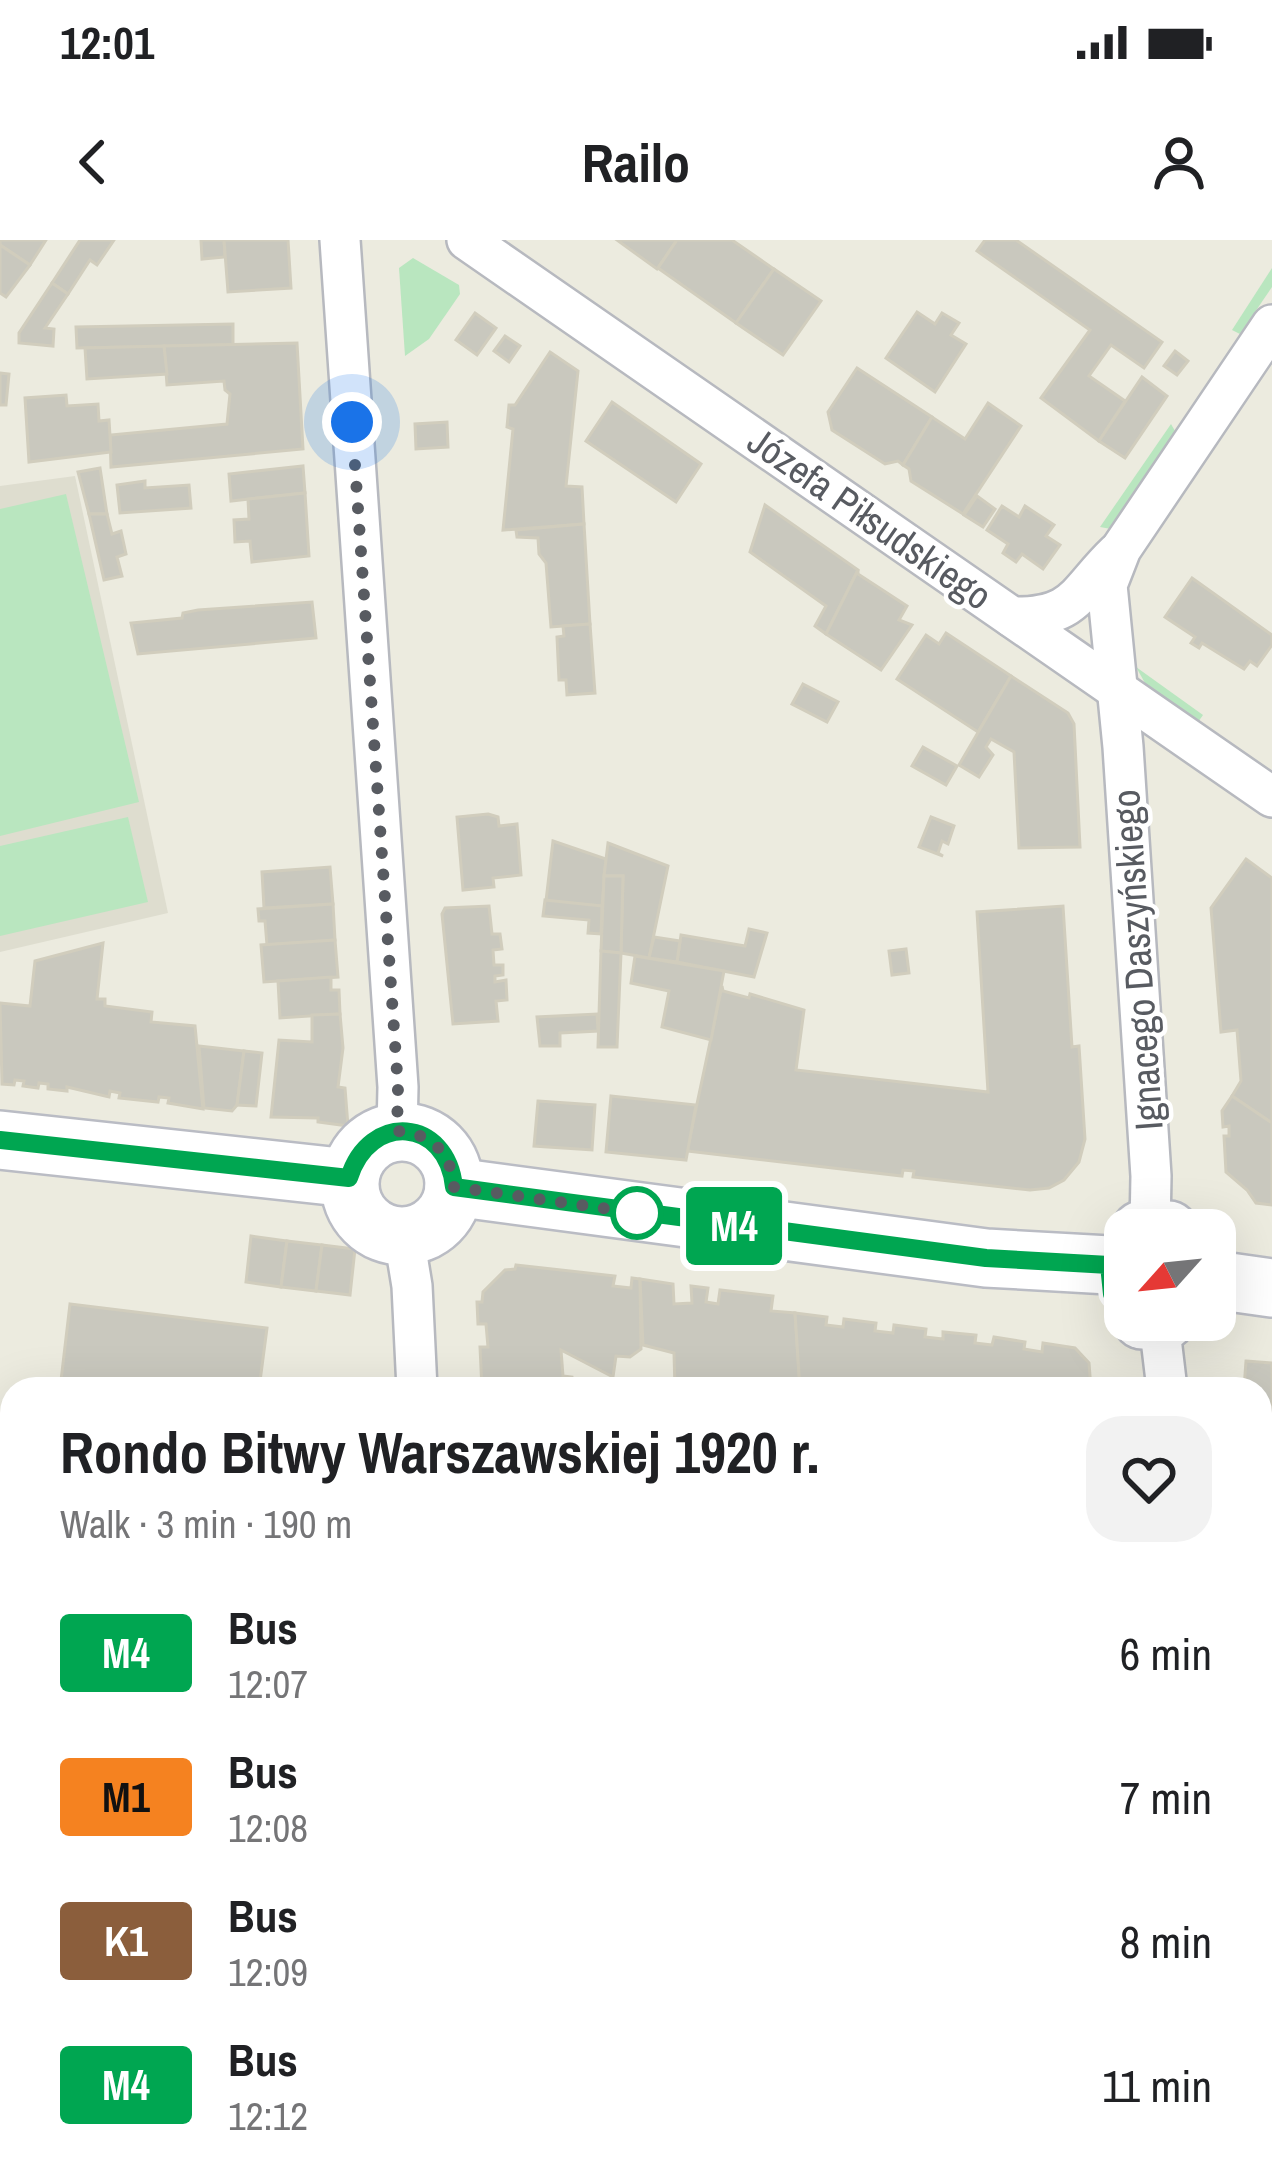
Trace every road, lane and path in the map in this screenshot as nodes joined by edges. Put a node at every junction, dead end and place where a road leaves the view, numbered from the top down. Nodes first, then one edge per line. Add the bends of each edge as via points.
1 (340, 240) edge
2 (467, 240) edge
3 (1272, 325) edge
4 (1120, 549) junction
5 (1012, 617) junction
6 (1119, 692) junction
7 (1272, 797) edge
8 (397, 1131) junction
9 (0, 1140) edge
10 (349, 1178) junction
11 (454, 1187) junction
12 (1148, 1209) edge
13 (404, 1237) junction
14 (1104, 1270) edge
15 (1236, 1283) edge
16 (1272, 1288) edge
17 (1157, 1341) edge
18 (416, 1377) edge
19 (1164, 1377) edge

1 - 8 street
2 - 5 street, Józefa Piłsudskiego
3 - 4 street
4 - 5 street via 1066,607
4 - 6 street, Ignacego Daszyńskiego via 1107,585
5 - 6 street, Józefa Piłsudskiego
6 - 7 street, Józefa Piłsudskiego
6 - 12 street, Ignacego Daszyńskiego
8 - 10 street via 367,1144
8 - 11 street via 431,1140 452,1168
9 - 10 street
10 - 13 street via 360,1216
11 - 13 street via 443,1217
11 - 14 street
13 - 18 street
15 - 16 street
17 - 19 street, Ignacego Daszyńskiego

